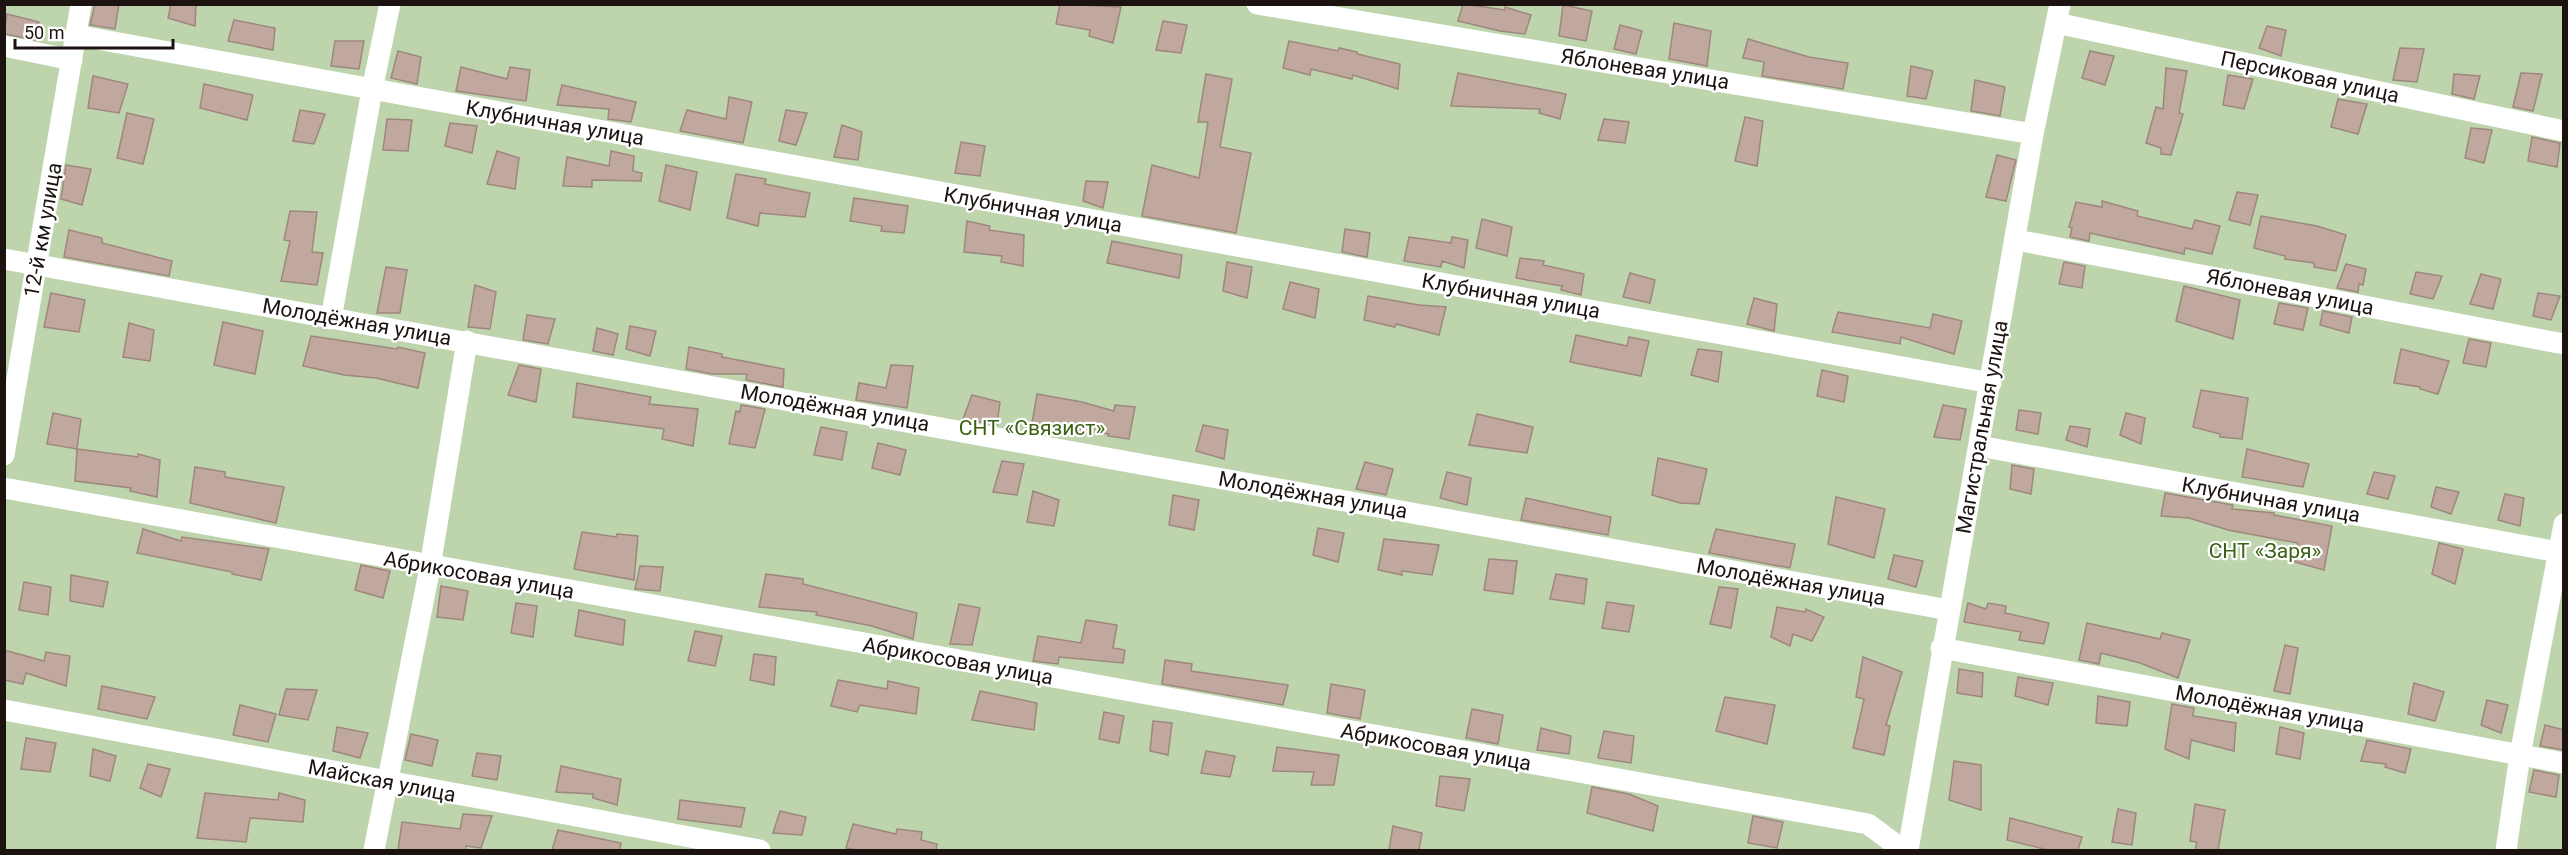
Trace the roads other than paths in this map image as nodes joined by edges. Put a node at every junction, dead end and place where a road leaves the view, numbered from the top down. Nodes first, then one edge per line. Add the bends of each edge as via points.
1 (81, 4) edge
2 (390, 4) edge
3 (1257, 4) edge
4 (2058, 14) edge
5 (75, 35) junction
6 (4, 46) edge
7 (72, 60) junction
8 (372, 90) junction
9 (2564, 130) edge
10 (2033, 134) junction
11 (2016, 240) junction
12 (4, 259) edge
13 (37, 266) junction
14 (331, 319) junction
15 (467, 341) junction
16 (2564, 344) edge
17 (1991, 382) junction
18 (1980, 446) junction
19 (5, 452) edge
20 (4, 488) edge
21 (2564, 524) edge
22 (2561, 553) edge
23 (430, 567) junction
24 (1948, 610) junction
25 (1941, 648) junction
26 (4, 710) edge
27 (2520, 755) junction
28 (2564, 763) edge
29 (386, 782) junction
30 (374, 850) edge
31 (760, 850) edge
32 (1905, 850) edge
33 (2506, 850) edge

1 - 5 street, 12-й км улица
2 - 8 street
3 - 10 street, Яблоневая улица
4 - 9 street, Персиковая улица
4 - 10 street, Магистральная улица
5 - 7 street, 12-й км улица
5 - 8 street, Клубничная улица
6 - 7 street
7 - 13 street, 12-й км улица
8 - 14 street
8 - 17 street, Клубничная улица
10 - 11 street, Магистральная улица
11 - 16 street, Яблоневая улица
11 - 17 street, Магистральная улица
12 - 13 street, Молодёжная улица
13 - 14 street, Молодёжная улица
13 - 19 street, 12-й км улица
14 - 15 street, Молодёжная улица
15 - 23 street
15 - 24 street, Молодёжная улица
17 - 18 street, Магистральная улица
18 - 22 street, Клубничная улица
18 - 24 street, Магистральная улица
20 - 23 street, Абрикосовая улица
21 - 22 street
22 - 27 street
23 - 29 street
23 - 32 street, Абрикосовая улица via 1868,824
24 - 25 street, Магистральная улица
25 - 27 street, Молодёжная улица
25 - 32 street, Магистральная улица
26 - 29 street, Майская улица
27 - 28 street, Молодёжная улица
27 - 33 street
29 - 30 street
29 - 31 street, Майская улица

